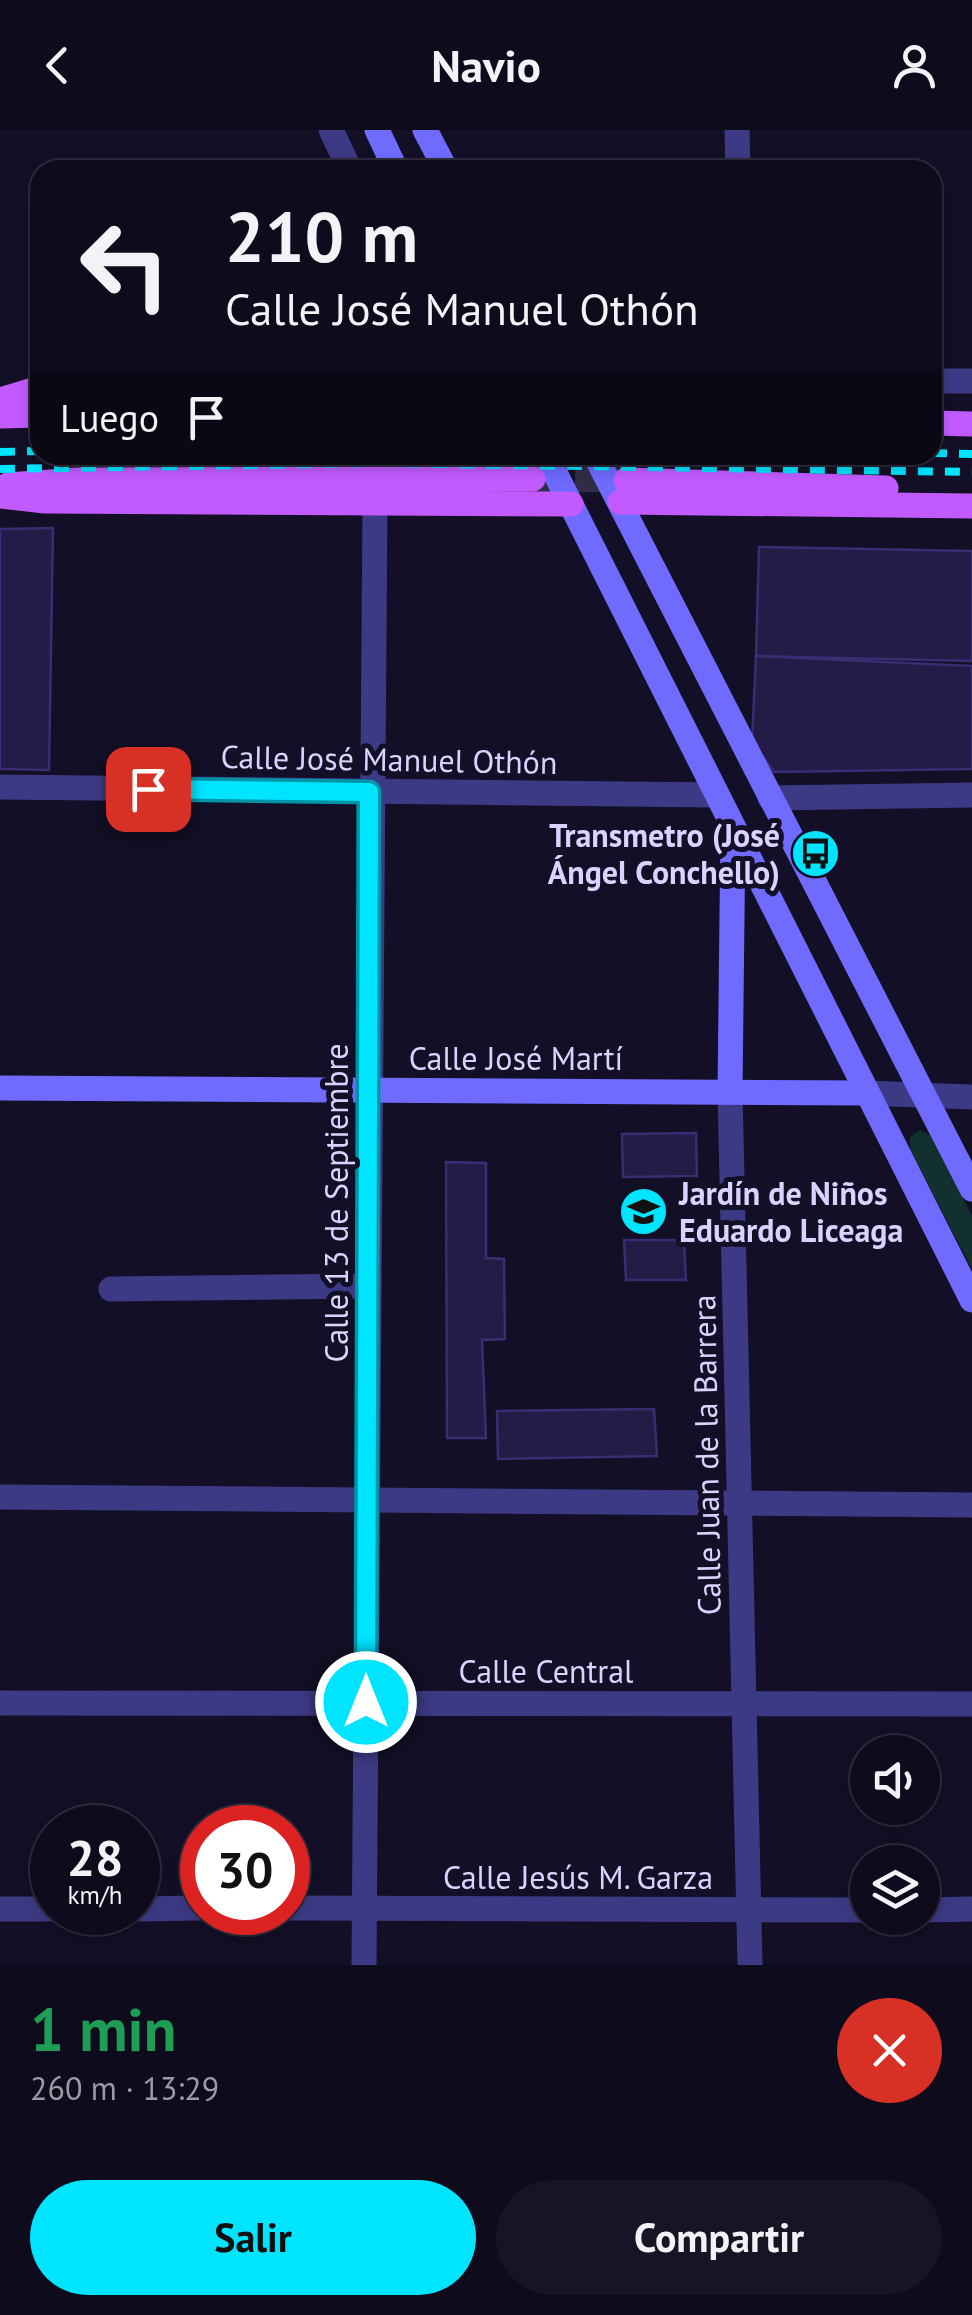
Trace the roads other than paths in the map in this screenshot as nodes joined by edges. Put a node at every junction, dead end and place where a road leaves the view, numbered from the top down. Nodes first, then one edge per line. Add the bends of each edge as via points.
1 (331, 130) edge
2 (377, 130) edge
3 (425, 130) edge
4 (737, 130) edge
5 (345, 160) edge
6 (391, 160) edge
7 (441, 160) edge
8 (738, 160) edge
9 (942, 381) edge
10 (972, 382) edge
11 (30, 391) edge
12 (0, 400) edge
13 (30, 415) edge
14 (0, 416) edge
15 (942, 422) edge
16 (972, 424) edge
17 (551, 465) edge
18 (603, 465) edge
19 (533, 479) tunnel mouth
20 (0, 486) edge
21 (623, 491) junction
22 (972, 491) edge
23 (0, 496) edge
24 (375, 502) junction
25 (571, 504) junction
26 (972, 506) edge
27 (0, 787) edge
28 (369, 792) junction
29 (718, 795) junction
30 (972, 796) edge
31 (770, 798) junction
32 (733, 824) junction
33 (0, 1088) edge
34 (370, 1089) junction
35 (730, 1092) junction
36 (866, 1093) junction
37 (972, 1097) edge
38 (925, 1098) junction
39 (972, 1189) edge
40 (368, 1286) junction
41 (111, 1290) dead end
42 (972, 1300) edge
43 (0, 1497) edge
44 (367, 1500) junction
45 (739, 1503) junction
46 (972, 1505) edge
47 (366, 1702) junction
48 (0, 1703) edge
49 (972, 1704) edge
50 (744, 1705) junction
51 (310, 1908) edge
52 (364, 1908) junction
53 (0, 1909) edge
54 (30, 1909) edge
55 (972, 1909) edge
56 (749, 1910) junction
57 (850, 1910) edge
58 (940, 1910) edge
59 (364, 1965) edge
60 (750, 1965) edge

1 - 5 street
2 - 6 main road
3 - 7 main road
4 - 8 street
9 - 10 street
11 - 12 main road
13 - 14 main road
15 - 16 main road
17 - 25 main road
18 - 21 main road
19 - 20 main road
21 - 22 main road
21 - 26 main road
21 - 31 main road
23 - 24 main road
24 - 25 main road
24 - 28 street, Calle 13 de Septiembre
25 - 29 main road
27 - 28 street, Calle José Manuel Othón
28 - 29 street, Calle José Manuel Othón
28 - 34 street, Calle 13 de Septiembre
29 - 32 main road
30 - 31 street
31 - 38 main road
32 - 35 main road, Calle Juan de la Barrera
32 - 36 main road
33 - 34 main road, Calle José Martí
34 - 35 main road, Calle José Martí
34 - 40 street, Calle 13 de Septiembre
35 - 36 main road, Calle José Martí
35 - 45 street, Calle Juan de la Barrera
36 - 38 street, Calle José Martí
36 - 42 main road
37 - 38 street, Calle José Martí
38 - 39 main road
40 - 41 street
40 - 44 street, Calle 13 de Septiembre
43 - 44 street
44 - 45 street
44 - 47 street, Calle 13 de Septiembre
45 - 46 street
45 - 50 street, Calle Juan de la Barrera
47 - 48 street, Calle Central
47 - 50 street, Calle Central
47 - 52 street, Calle 13 de Septiembre
49 - 50 street, Calle Central
50 - 56 street, Calle Juan de la Barrera
51 - 52 street, Calle Jesús M. Garza
52 - 56 street, Calle Jesús M. Garza
52 - 59 street, Calle 13 de Septiembre
53 - 54 street
55 - 58 street
56 - 57 street, Calle Jesús M. Garza
56 - 60 street, Calle Juan de la Barrera

